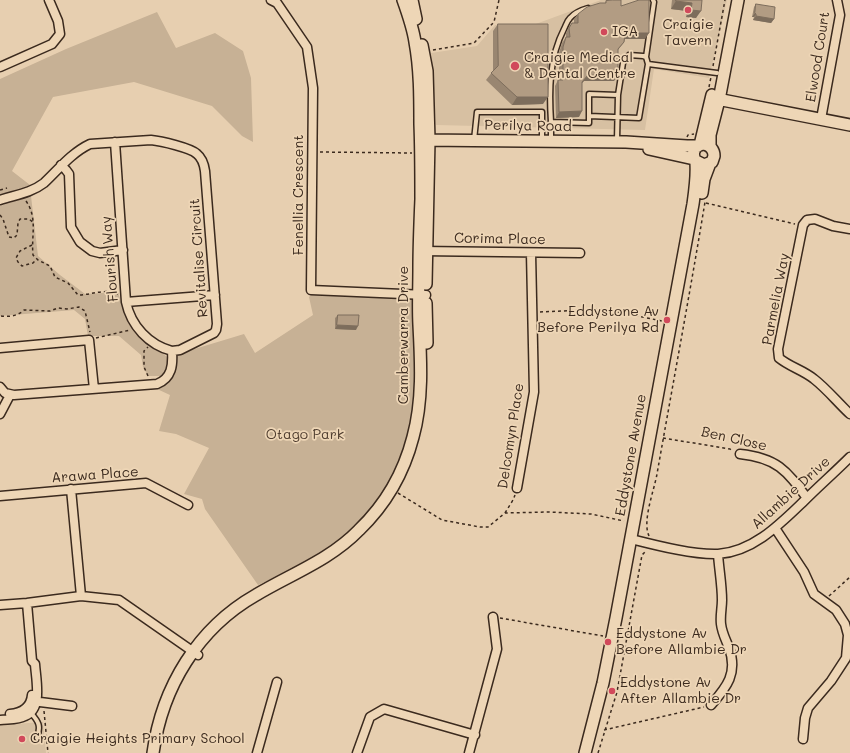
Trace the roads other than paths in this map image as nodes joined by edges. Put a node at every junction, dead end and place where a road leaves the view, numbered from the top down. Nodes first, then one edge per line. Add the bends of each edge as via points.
1 (49, 0) edge
2 (271, 0) edge
3 (403, 0) edge
4 (412, 0) edge
5 (653, 0) edge
6 (731, 0) edge
7 (738, 0) edge
8 (837, 0) edge
9 (595, 5) edge
10 (646, 57) junction
11 (648, 64) junction
12 (0, 67) edge
13 (717, 73) junction
14 (618, 95) junction
15 (715, 99) junction
16 (589, 116) junction
17 (617, 116) junction
18 (821, 119) junction
19 (550, 122) junction
20 (850, 125) edge
21 (425, 140) junction
22 (474, 140) junction
23 (546, 141) junction
24 (115, 142) junction
25 (617, 142) junction
26 (636, 143) junction
27 (703, 146) junction
28 (695, 160) junction
29 (710, 163) junction
30 (61, 165) junction
31 (0, 200) edge
32 (850, 229) edge
33 (123, 250) junction
34 (423, 251) junction
35 (531, 253) junction
36 (580, 253) dead end
37 (215, 295) junction
38 (422, 295) junction
39 (126, 302) junction
40 (0, 348) edge
41 (172, 351) junction
42 (0, 386) edge
43 (94, 389) junction
44 (10, 395) junction
45 (0, 414) edge
46 (850, 414) edge
47 (740, 454) road end
48 (850, 457) edge
49 (517, 488) road end
50 (71, 489) junction
51 (0, 496) edge
52 (807, 498) junction
53 (188, 505) dead end
54 (776, 528) junction
55 (639, 541) junction
56 (718, 554) junction
57 (81, 596) junction
58 (27, 603) junction
59 (0, 605) edge
60 (493, 617) road end
61 (196, 653) junction
62 (277, 682) dead end
63 (37, 702) junction
64 (711, 705) road end
65 (72, 706) dead end
66 (31, 713) junction
67 (0, 715) edge
68 (0, 720) edge
69 (475, 735) junction
70 (37, 738) dead end
71 (803, 739) dead end
72 (153, 753) edge
73 (160, 753) edge
74 (257, 753) edge
75 (358, 753) edge
76 (469, 753) edge
77 (585, 753) edge
78 (592, 753) edge

1 - 12 street via 58,20 60,34 52,44
2 - 38 street, Fenellia Crescent via 277,3 307,48 312,88 311,290
3 - 21 street, Camberwarra Drive via 415,39
4 - 21 street, Camberwarra Drive via 427,71
5 - 10 lane
6 - 13 street
7 - 15 street
8 - 18 street, Elwood Court via 840,14
9 - 19 lane via 577,11 561,35 555,51 549,92
10 - 11 lane
10 - 14 lane via 629,55 623,63
11 - 13 lane
11 - 17 lane via 638,118
13 - 15 street
14 - 16 lane via 589,94
14 - 17 lane
15 - 18 street
15 - 27 street
16 - 17 lane
16 - 19 lane via 589,123
17 - 25 lane
18 - 20 street
19 - 23 lane
21 - 22 street, Perilya Road
21 - 34 street, Camberwarra Drive via 421,201
22 - 23 street, Perilya Road
22 - 23 lane via 477,112 542,112
23 - 25 street, Perilya Road
24 - 30 street, Revitalise Circuit via 90,144
24 - 33 street, Flourish Way
24 - 37 street, Revitalise Circuit via 156,140 195,152 200,157 205,170
25 - 26 street, Perilya Road
26 - 27 street, Perilya Road
26 - 28 street, Perilya Road via 647,149
27 - 28 street via 694,152
27 - 29 street via 713,150 714,156
28 - 29 street via 701,165
28 - 55 street, Eddystone Avenue via 693,204 642,482
29 - 55 street, Eddystone Avenue via 704,179
30 - 31 street, Revitalise Circuit via 43,183 31,190
30 - 33 street via 69,174 71,227 80,242 92,251 100,253
32 - 46 street, Parmelia Way via 815,219 808,220 803,225 778,349 779,358 814,379
33 - 39 street, Flourish Way
34 - 35 street, Corima Place
34 - 38 street, Camberwarra Drive
35 - 36 street, Corima Place
35 - 49 street, Delcomyn Place via 534,392
37 - 39 street
37 - 41 street, Revitalise Circuit via 217,324 214,334 180,350
38 - 61 street, Camberwarra Drive via 419,325 419,413 409,454 388,496 344,544 240,606 220,622
38 - 61 street, Camberwarra Drive via 427,328 426,410 419,444 406,475 389,505 366,533 341,554 311,574 247,608
39 - 41 street, Flourish Way via 128,312 143,335 158,346
40 - 43 street via 89,340
41 - 43 street via 172,367 164,381 149,385
42 - 44 street
43 - 44 street
44 - 45 street
47 - 52 street, Ben Close via 757,456 784,470
48 - 52 street, Allambie Drive
50 - 51 street, Arawa Place
50 - 53 street, Arawa Place via 146,484
50 - 57 street
52 - 54 street, Allambie Drive
54 - 56 street, Allambie Drive via 737,550
54 - 71 street via 804,572 814,594 836,610 845,624 848,635 846,658 841,668 808,708
55 - 56 street, Allambie Drive via 688,552
55 - 77 street, Eddystone Avenue
55 - 78 street, Eddystone Avenue via 611,678
56 - 64 street via 721,623 732,667 731,678 725,690
57 - 58 street
57 - 61 street via 119,600
58 - 59 street
58 - 63 street
60 - 69 street via 497,650
61 - 72 street, Camberwarra Drive via 173,685 164,704 156,730
61 - 73 street, Camberwarra Drive via 168,714
62 - 74 street
63 - 65 street
63 - 66 street
63 - 67 street via 23,710
66 - 68 street via 24,717
66 - 70 lane via 39,723
69 - 75 street via 384,709 370,717
69 - 76 street

